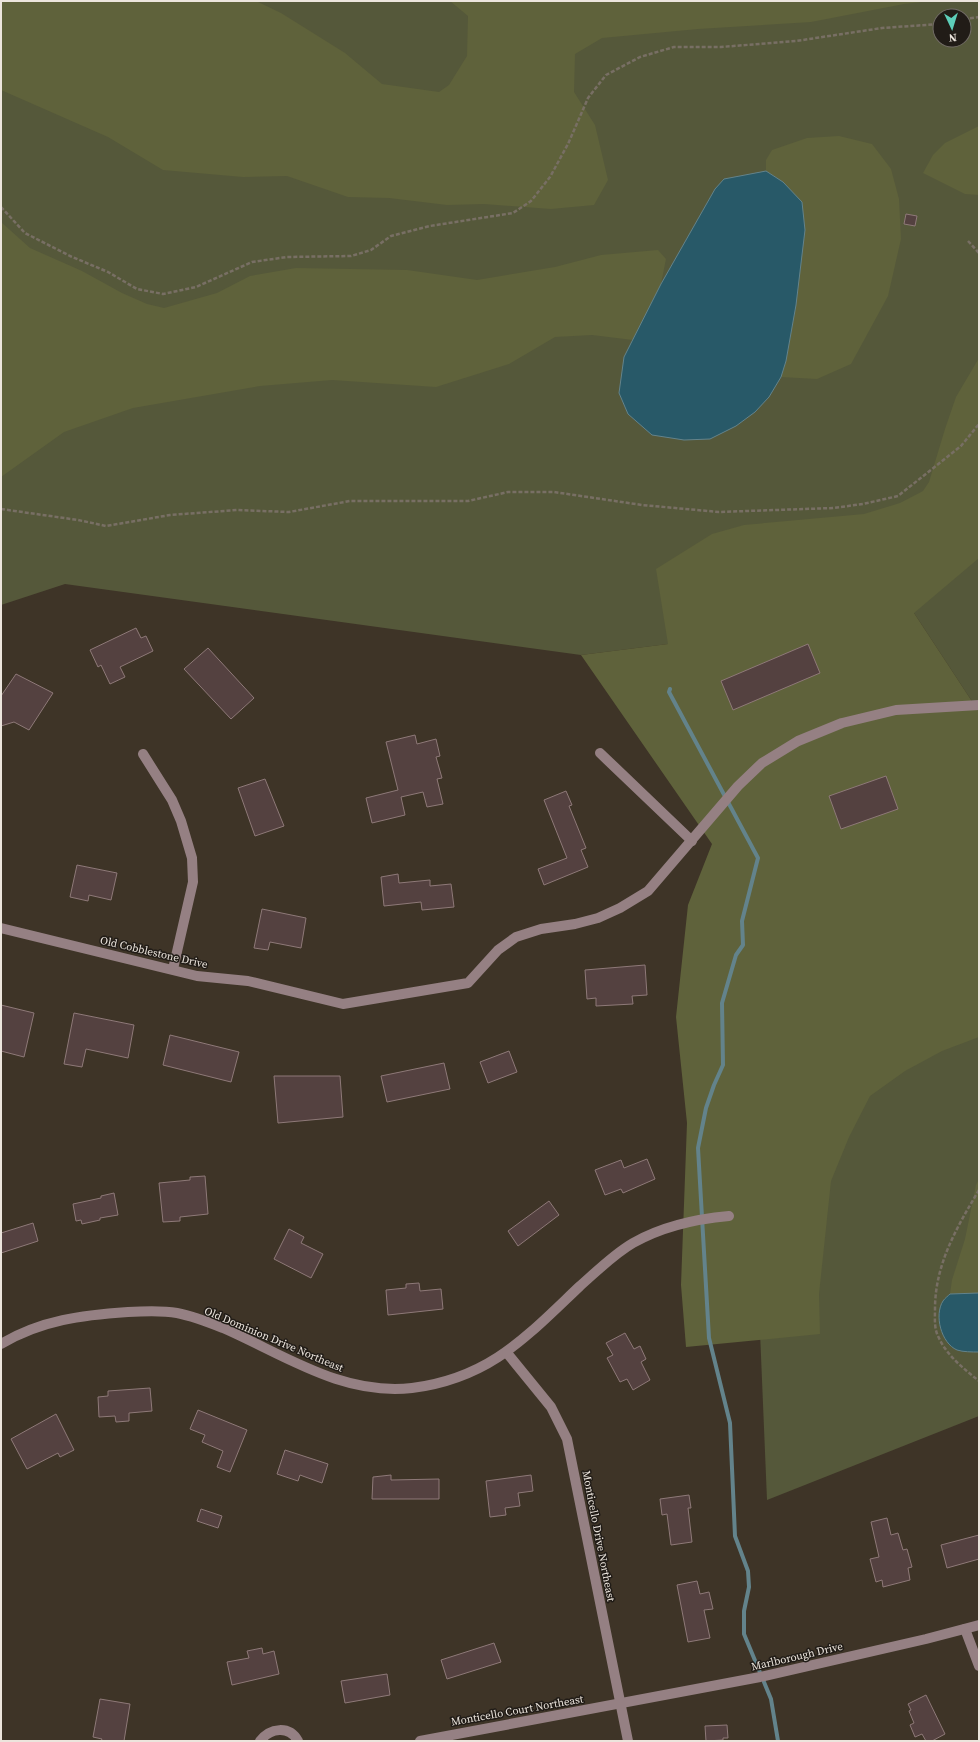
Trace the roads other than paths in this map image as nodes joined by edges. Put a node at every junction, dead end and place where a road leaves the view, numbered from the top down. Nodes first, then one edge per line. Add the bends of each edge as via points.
1 (979, 705) edge
2 (600, 753) dead end
3 (143, 754) dead end
4 (692, 841) junction
5 (1, 928) edge
6 (173, 969) junction
7 (729, 1216) dead end
8 (1, 1344) edge
9 (507, 1353) junction
10 (979, 1625) edge
11 (965, 1629) junction
12 (979, 1666) edge
13 (620, 1704) junction
14 (260, 1741) edge
15 (298, 1741) edge
16 (420, 1741) edge
17 (628, 1741) edge

1 - 4 street via 896,710 842,723 798,741 762,763 738,786
2 - 4 street
3 - 6 street via 172,800 192,858 193,882
4 - 6 street, Old Cobblestone Drive via 648,892 598,918 541,929 516,937 498,950 468,983 343,1004 248,981 197,976
5 - 6 street, Old Cobblestone Drive
7 - 9 street, Old Dominion Drive Northeast via 702,1218 676,1224 631,1244 604,1264
8 - 9 street, Old Dominion Drive Northeast via 50,1322 92,1314 157,1311 176,1313 221,1327 327,1377 349,1384 376,1388 410,1388 443,1382 475,1371
9 - 13 street, Monticello Drive Northeast via 551,1407 567,1439
10 - 11 street, Marlborough Drive
11 - 12 street
11 - 13 street, Marlborough Drive via 760,1677
13 - 16 street, Monticello Court Northeast
13 - 17 street, Monticello Drive Northeast
14 - 15 street via 274,1730 284,1730

